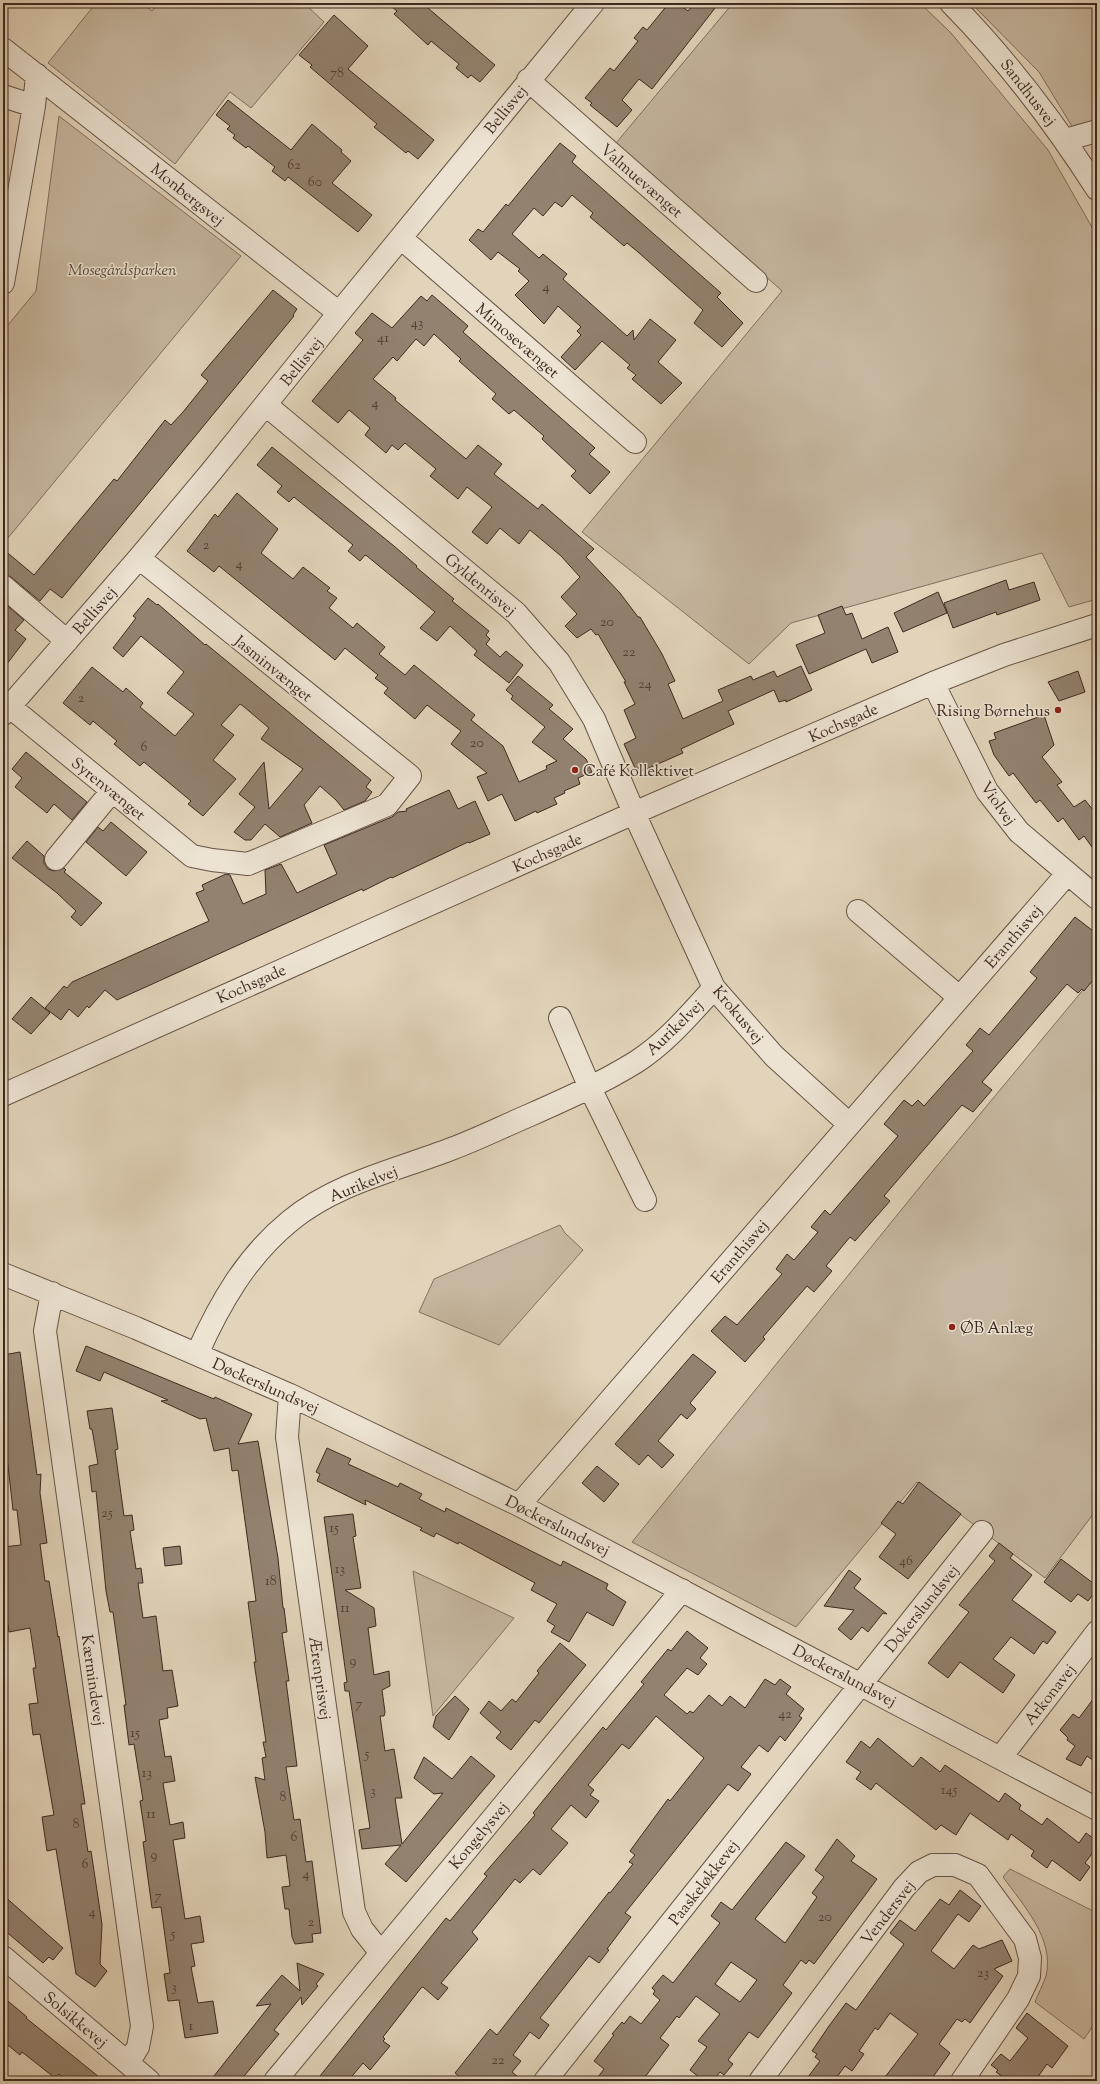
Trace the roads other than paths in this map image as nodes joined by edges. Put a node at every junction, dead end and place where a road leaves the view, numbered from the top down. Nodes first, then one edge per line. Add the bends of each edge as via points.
1 (593, 3) edge
2 (951, 3) edge
3 (3, 49) edge
4 (37, 75) junction
5 (528, 80) junction
6 (3, 96) edge
7 (34, 106) junction
8 (1097, 131) edge
9 (1066, 140) junction
10 (1097, 189) edge
11 (401, 238) junction
12 (756, 280) dead end
13 (3, 282) edge
14 (339, 313) junction
15 (266, 405) junction
16 (635, 442) dead end
17 (139, 558) junction
18 (3, 586) edge
19 (1097, 625) edge
20 (67, 641) junction
21 (933, 683) junction
22 (6, 710) edge
23 (410, 776) joint
24 (112, 791) junction
25 (634, 813) junction
26 (56, 859) dead end
27 (1067, 874) junction
28 (1097, 898) edge
29 (858, 910) dead end
30 (714, 988) junction
31 (959, 997) junction
32 (560, 1018) dead end
33 (590, 1088) junction
34 (3, 1095) edge
35 (849, 1124) junction
36 (645, 1200) dead end
37 (3, 1274) edge
38 (52, 1294) junction
39 (197, 1354) junction
40 (290, 1395) junction
41 (519, 1505) junction
42 (982, 1532) dead end
43 (682, 1590) junction
44 (1097, 1632) edge
45 (861, 1683) junction
46 (1000, 1757) junction
47 (1097, 1809) edge
48 (381, 1953) junction
49 (3, 1957) edge
50 (128, 2063) junction
51 (149, 2081) edge
52 (275, 2081) edge
53 (545, 2081) edge
54 (760, 2081) edge
55 (962, 2081) edge

1 - 5 street, Bellisvej
2 - 9 street, Sandhusvej via 1018,76
3 - 4 street, Monbergsvej
4 - 7 street
4 - 14 street, Monbergsvej
5 - 11 street, Bellisvej
5 - 12 street, Valmuevænget
6 - 7 street
7 - 13 street
8 - 9 street
9 - 10 street, Sandhusvej
11 - 14 street, Bellisvej
11 - 16 street, Mimosevænget
14 - 15 street, Bellisvej
15 - 17 street, Bellisvej
15 - 25 street, Gyldenrisvej via 521,618 559,662 594,718
17 - 20 street, Bellisvej
17 - 23 street, Jasminvænget
18 - 20 street
19 - 21 street, Kochsgade via 1004,655
20 - 22 street, Bellisvej
21 - 25 street, Kochsgade
21 - 27 street, Violvej via 987,791 1019,832
22 - 24 street, Syrenvænget
23 - 24 street, Syrenvænget via 387,805 248,864 192,856
24 - 26 street
25 - 30 street, Krokusvej
25 - 34 street, Kochsgade
27 - 28 street, Violvej
27 - 31 street, Eranthisvej
29 - 31 street
30 - 33 street, Aurikelvej via 661,1043 637,1062
30 - 35 street, Krokusvej via 774,1056
31 - 35 street, Eranthisvej
32 - 33 street
33 - 36 street
33 - 39 street, Aurikelvej via 453,1149 351,1186 319,1201 291,1220 261,1248 234,1282 214,1316
35 - 41 street, Eranthisvej
37 - 38 street, Døckerslundsvej
38 - 39 street, Døckerslundsvej
38 - 50 street, Kærmindevej via 45,1332 142,2026 138,2047
39 - 40 street, Døckerslundsvej
40 - 41 street, Døckerslundsvej
40 - 48 street, Ærenprisvej via 287,1437 354,1912 362,1929
41 - 43 street, Døckerslundsvej
42 - 45 street, Dokerslundsvej
43 - 45 street, Døckerslundsvej
43 - 48 street, Kongelysvej
44 - 46 street, Arkonavej
45 - 46 street, Døckerslundsvej
45 - 53 street, Paaskeløkkevej
46 - 47 street, Døckerslundsvej
48 - 52 street, Kongelysvej
49 - 50 street, Solsikkevej
50 - 51 street, Solsikkevej
54 - 55 street, Vendersvej via 904,1888 919,1872 933,1865 956,1865 978,1875 1025,1939 1030,1958 1029,1976 1018,1999

